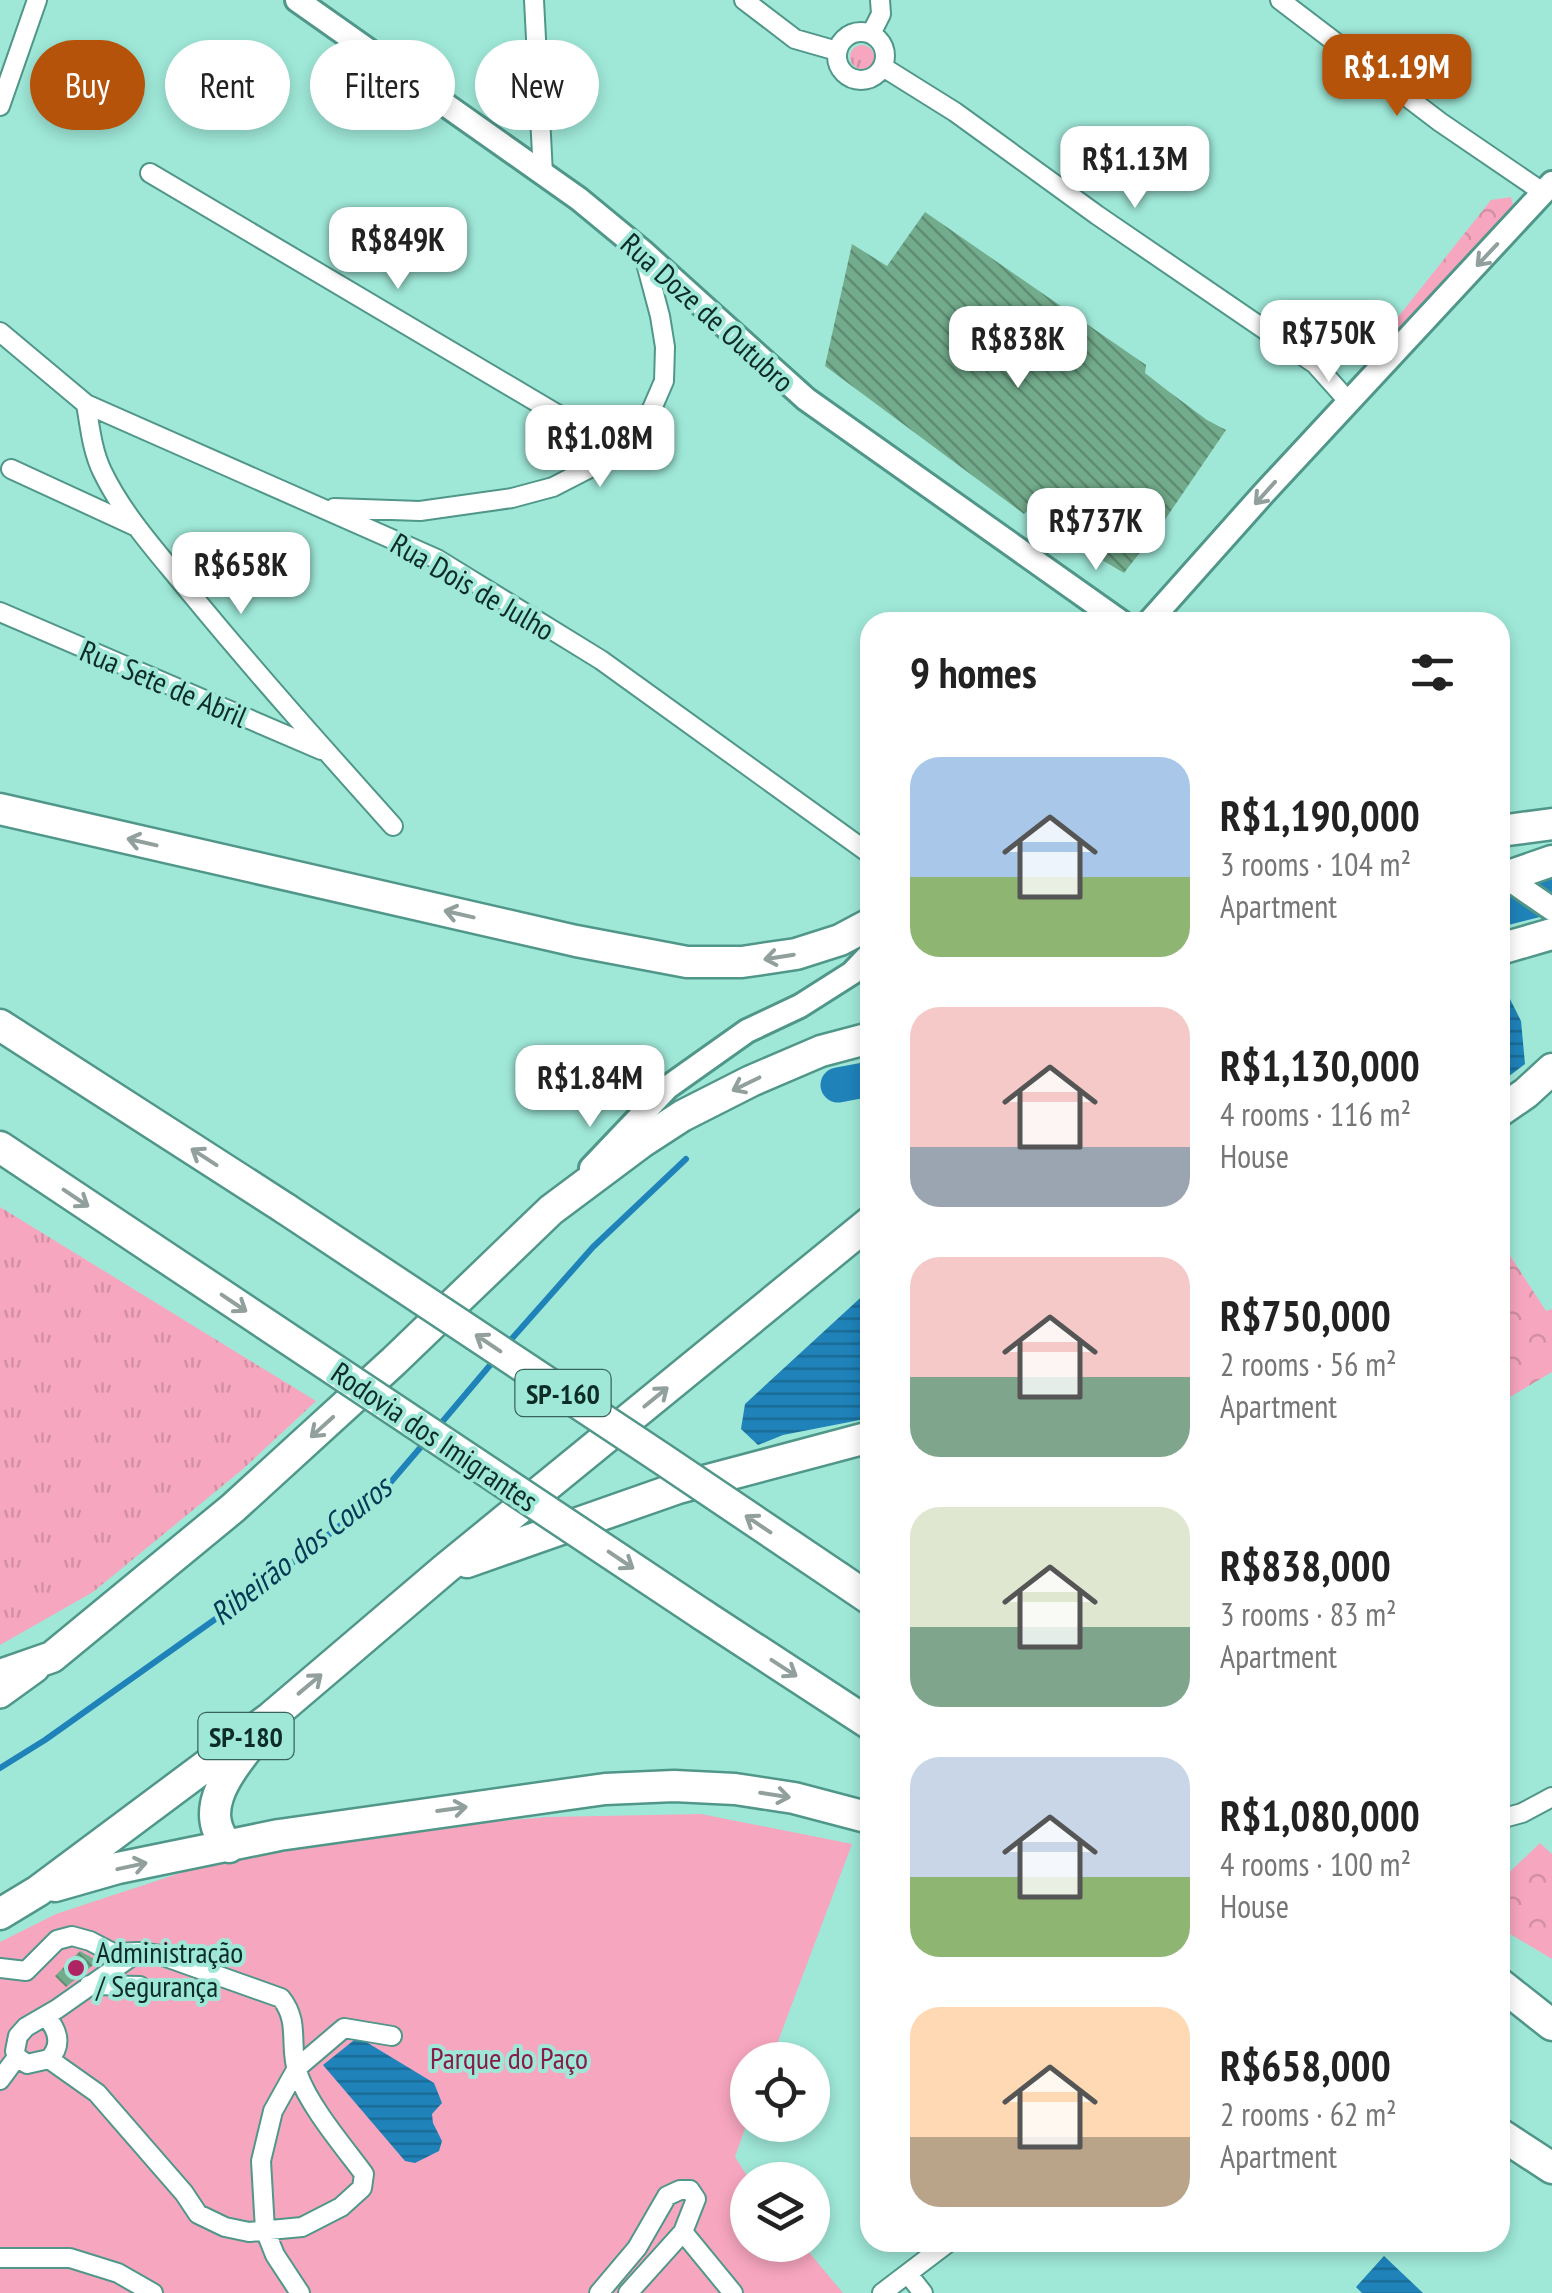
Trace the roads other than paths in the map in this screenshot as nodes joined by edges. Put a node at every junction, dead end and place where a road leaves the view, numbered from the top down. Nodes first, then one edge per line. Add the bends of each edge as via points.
1 (37, 0) edge
2 (297, 0) edge
3 (534, 0) edge
4 (744, 0) edge
5 (880, 0) edge
6 (1280, 0) edge
7 (870, 34) junction
8 (837, 51) junction
9 (883, 67) junction
10 (0, 106) edge
11 (150, 173) dead end
12 (543, 174) junction
13 (1548, 188) edge
14 (642, 251) junction
15 (0, 332) edge
16 (1349, 402) junction
17 (86, 404) junction
18 (621, 452) junction
19 (11, 469) dead end
20 (323, 508) junction
21 (137, 527) junction
22 (0, 612) edge
23 (1107, 612) edge
24 (1158, 612) edge
25 (328, 753) junction
26 (0, 809) edge
27 (1552, 824) edge
28 (393, 826) dead end
29 (1510, 830) edge
30 (860, 847) edge
31 (1552, 861) edge
32 (1510, 877) edge
33 (1510, 882) edge
34 (1552, 909) edge
35 (860, 929) edge
36 (1552, 934) edge
37 (1510, 946) edge
38 (860, 965) edge
39 (0, 1025) edge
40 (860, 1041) edge
41 (1552, 1069) edge
42 (1510, 1104) edge
43 (0, 1147) edge
44 (550, 1210) junction
45 (860, 1230) edge
46 (860, 1441) edge
47 (445, 1569) junction
48 (860, 1592) edge
49 (52, 1657) junction
50 (0, 1675) edge
51 (0, 1696) edge
52 (860, 1717) edge
53 (270, 1718) junction
54 (1552, 1797) edge
55 (860, 1815) edge
56 (1510, 1817) edge
57 (229, 1847) junction
58 (38, 1891) junction
59 (0, 1914) edge
60 (138, 1952) junction
61 (0, 1968) edge
62 (88, 1985) junction
63 (140, 1986) dead end
64 (1510, 1992) edge
65 (45, 2016) junction
66 (1510, 2017) edge
67 (1552, 2025) edge
68 (392, 2036) dead end
69 (1552, 2044) edge
70 (17, 2057) junction
71 (49, 2059) junction
72 (297, 2068) junction
73 (0, 2080) edge
74 (1510, 2141) edge
75 (1552, 2168) edge
76 (265, 2230) junction
77 (683, 2232) junction
78 (937, 2252) edge
79 (0, 2258) edge
80 (908, 2274) junction
81 (152, 2293) edge
82 (300, 2293) edge
83 (599, 2293) edge
84 (628, 2293) edge
85 (733, 2293) edge
86 (882, 2293) edge
87 (923, 2293) edge

1 - 10 street
2 - 12 street, Rua Doze de Outubro
3 - 12 street
4 - 8 street via 795,39
5 - 7 street
6 - 13 street via 1440,122
7 - 8 street via 854,33
7 - 9 street via 882,44
8 - 9 street via 838,66 849,78 872,78
9 - 16 street via 1315,364
11 - 18 street
12 - 14 street, Rua Doze de Outubro
13 -> 16 street
14 - 18 street via 660,316 664,381 652,411
14 - 23 street, Rua Doze de Outubro via 806,399
15 - 17 street, Rua Dois de Julho
16 -> 24 street
17 - 20 street, Rua Dois de Julho
17 - 21 street via 100,468
18 - 20 street via 553,487 512,498 420,510
19 - 21 street
20 - 30 street, Rua Dois de Julho via 437,559 601,660
21 - 25 street
22 - 25 street, Rua Sete de Abril
25 - 28 street
35 -> 26 highway via 796,954 687,962
27 - 29 highway
31 - 32 highway
33 - 34 street
36 - 37 highway
38 - 44 street via 668,1087
48 -> 39 highway, SP-160, bridge
40 -> 44 highway via 752,1080 682,1116
41 - 42 highway
43 -> 52 highway, Rodovia dos Imigrantes, bridge
44 -> 49 highway via 234,1508
47 -> 45 highway
46 - 47 highway, SP-180 via 678,1488
53 -> 47 highway, SP-180
49 - 50 highway
49 - 51 main road
53 - 57 highway via 216,1802 213,1820
53 - 58 highway, SP-180
54 - 56 street
57 -> 55 highway via 606,1789 734,1789
58 -> 57 highway
58 - 59 highway, SP-180
60 - 61 street via 113,1953 72,1936 57,1940 26,1971
60 - 62 street
60 - 72 street via 281,1998 294,2022
62 - 63 street
62 - 65 street
64 - 67 highway
65 - 70 street via 18,2036
65 - 71 street via 58,2035
66 - 69 highway
68 - 72 street via 344,2028
70 - 71 street via 27,2064
70 - 73 street
71 - 76 street via 97,2092 198,2214 225,2227
72 - 76 street via 273,2111 261,2161
72 - 76 street via 364,2174 362,2188 302,2227
74 - 75 highway
76 - 82 street
77 - 83 street via 696,2199 690,2190 668,2196
77 - 84 street
77 - 85 street
78 - 80 street
79 - 81 street via 70,2258 118,2273
80 - 86 street
80 - 87 street

